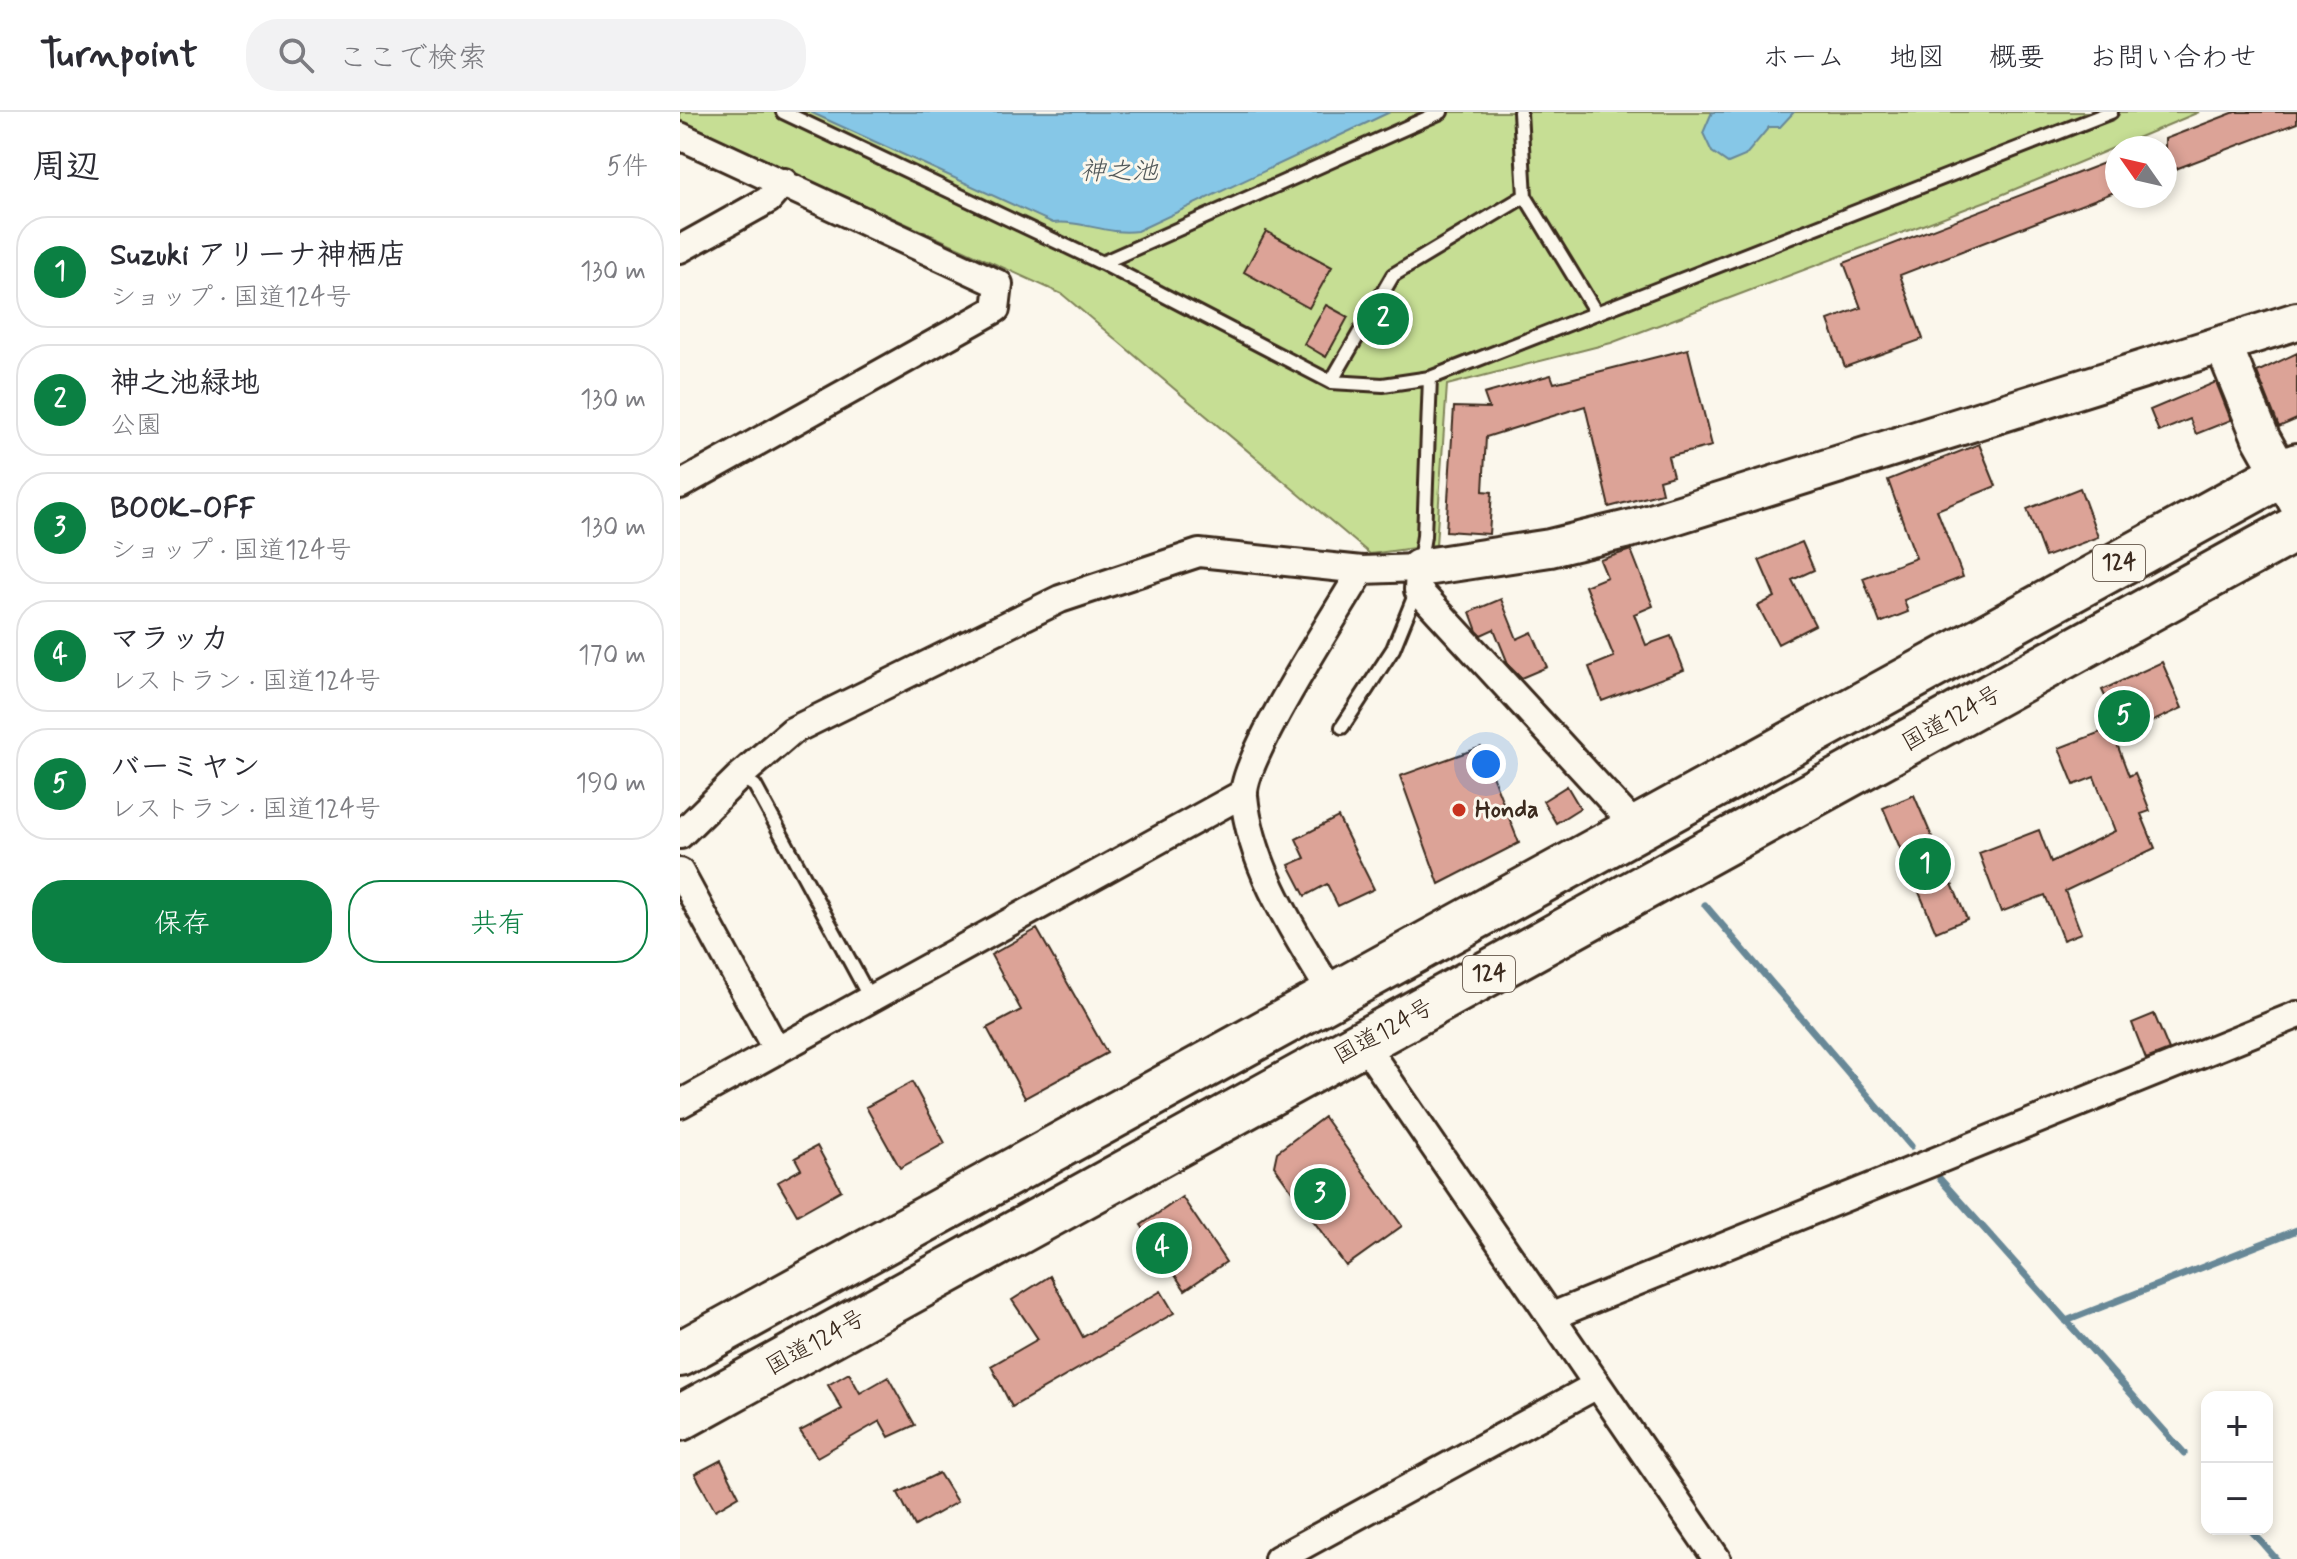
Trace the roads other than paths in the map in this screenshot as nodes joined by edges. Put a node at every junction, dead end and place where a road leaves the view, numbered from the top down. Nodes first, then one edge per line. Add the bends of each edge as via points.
1 (783, 112) edge
2 (1441, 112) edge
3 (1520, 112) edge
4 (2111, 112) edge
5 (680, 136) edge
6 (784, 182) junction
7 (1525, 196) junction
8 (680, 249) edge
9 (1102, 263) junction
10 (1595, 311) junction
11 (2297, 321) edge
12 (2223, 344) junction
13 (1430, 378) junction
14 (1331, 382) junction
15 (2292, 481) edge
16 (680, 485) edge
17 (2297, 528) edge
18 (1362, 570) junction
19 (1418, 579) junction
20 (1342, 727) dead end
21 (740, 776) junction
22 (1244, 793) junction
23 (1637, 828) junction
24 (680, 835) edge
25 (680, 872) edge
26 (1333, 996) junction
27 (871, 1000) junction
28 (2297, 1015) edge
29 (1363, 1043) junction
30 (777, 1051) junction
31 (680, 1104) edge
32 (1552, 1316) junction
33 (680, 1354) edge
34 (1597, 1385) junction
35 (680, 1418) edge
36 (1278, 1559) edge
37 (1717, 1559) edge

1 - 9 lane
2 - 9 lane
3 - 7 lane
4 - 10 lane
5 - 6 street
6 - 8 street via 768,200
6 - 16 street via 999,284 996,309
7 - 10 lane
7 - 14 lane via 1393,275
9 - 14 lane
10 - 13 lane
11 - 12 street
12 - 15 street via 2261,438
12 - 19 street via 1645,525
13 - 14 lane via 1383,385
13 - 19 lane
15 - 23 highway, 124
17 - 29 highway, 国道124号 / 124
18 - 19 street
18 - 21 street via 1199,553 1165,563 1060,599 792,731
18 - 22 street via 1264,737
19 - 20 lane via 1393,649
19 - 23 street
21 - 24 street
21 - 27 lane via 755,786
22 - 26 street via 1256,848 1282,909
22 - 27 street
23 - 26 highway, 124
25 - 30 street
26 - 33 highway, 124
27 - 30 street
28 - 32 street
29 - 32 street
29 - 35 highway, 国道124号 / 124
30 - 31 street
32 - 34 street
34 - 36 street
34 - 37 street

